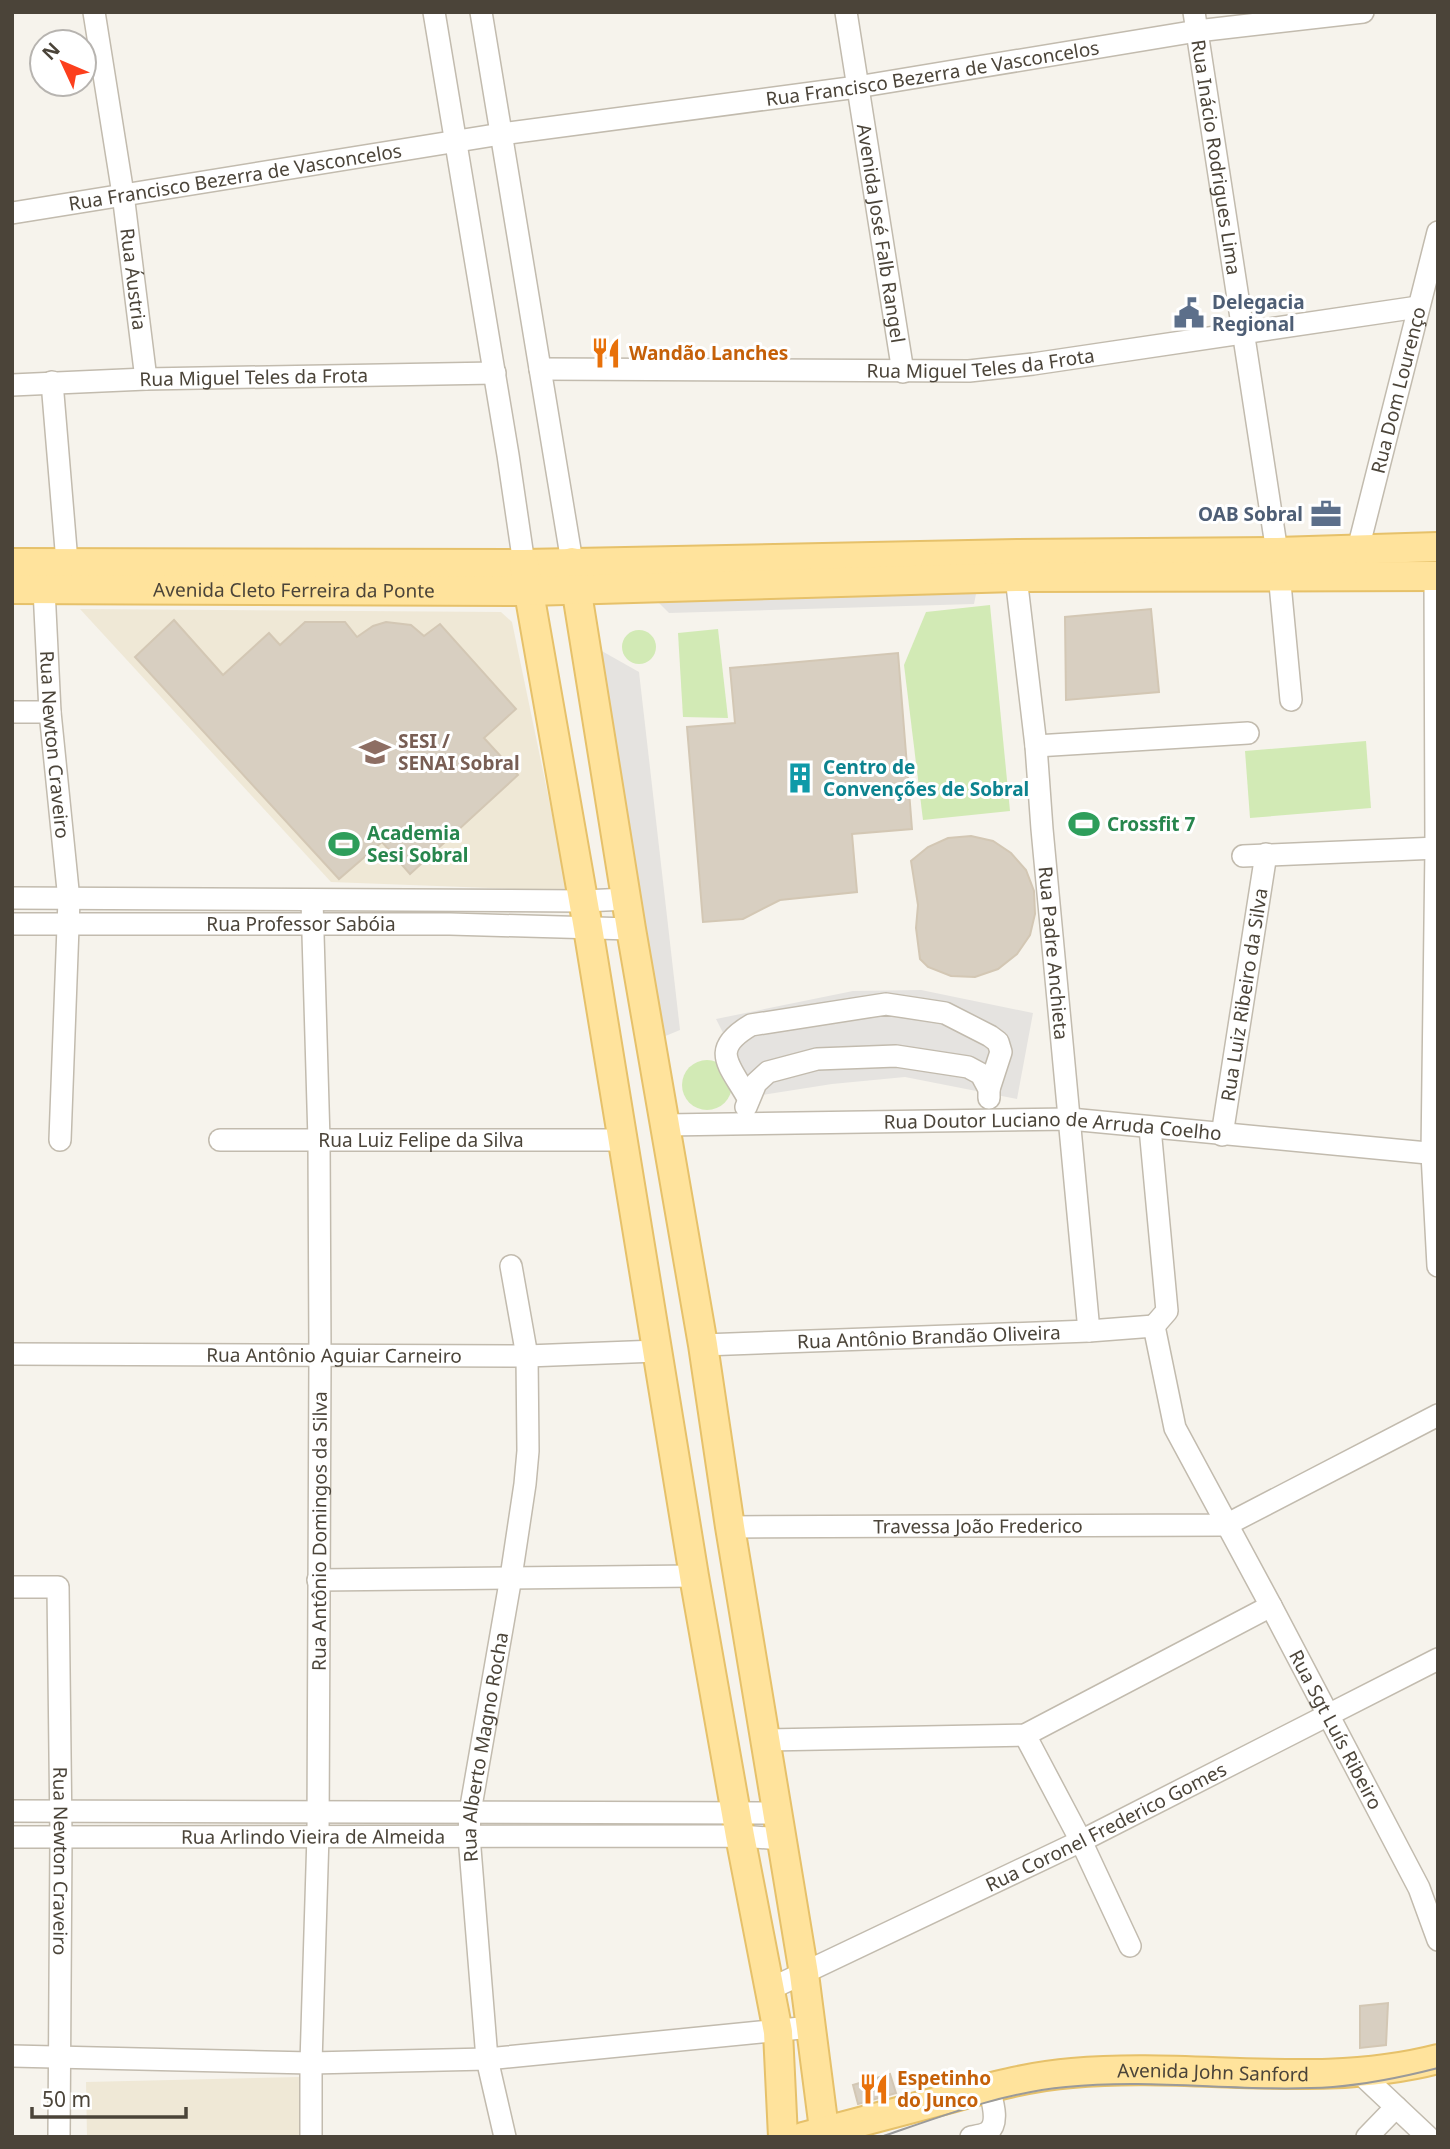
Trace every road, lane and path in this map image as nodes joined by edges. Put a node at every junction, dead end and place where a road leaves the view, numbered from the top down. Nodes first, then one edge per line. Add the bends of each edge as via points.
1 (94, 12) edge
2 (434, 12) edge
3 (481, 12) edge
4 (846, 12) edge
5 (1363, 12) edge
6 (1195, 21) edge
7 (857, 87) junction
8 (501, 134) junction
9 (457, 142) junction
10 (123, 194) junction
11 (12, 213) edge
12 (1438, 232) edge
13 (1418, 307) junction
14 (1243, 332) junction
15 (540, 369) junction
16 (903, 372) junction
17 (495, 373) junction
18 (146, 379) junction
19 (52, 382) junction
20 (12, 385) edge
21 (1438, 547) edge
22 (67, 562) junction
23 (1358, 562) junction
24 (12, 563) edge
25 (1279, 564) junction
26 (574, 576) junction
27 (1436, 576) edge
28 (1016, 577) junction
29 (526, 578) junction
30 (12, 589) edge
31 (44, 589) junction
32 (1291, 700) dead end
33 (12, 712) edge
34 (50, 712) junction
35 (1248, 733) dead end
36 (1036, 746) junction
37 (1437, 848) edge
38 (1266, 854) junction
39 (1243, 856) dead end
40 (12, 898) edge
41 (151, 899) junction
42 (627, 899) junction
43 (69, 900) junction
44 (312, 900) junction
45 (586, 915) junction
46 (150, 923) junction
47 (12, 924) edge
48 (69, 925) junction
49 (312, 925) junction
50 (631, 929) junction
51 (989, 1089) junction
52 (748, 1098) junction
53 (1070, 1119) junction
54 (990, 1121) junction
55 (741, 1124) junction
56 (666, 1125) junction
57 (1150, 1128) junction
58 (1222, 1135) junction
59 (60, 1140) dead end
60 (220, 1140) dead end
61 (319, 1140) junction
62 (621, 1140) junction
63 (1435, 1154) edge
64 (511, 1266) dead end
65 (1438, 1266) edge
66 (690, 1274) junction
67 (645, 1281) junction
68 (1154, 1325) junction
69 (1089, 1331) junction
70 (703, 1345) junction
71 (657, 1351) junction
72 (12, 1354) edge
73 (320, 1356) junction
74 (527, 1356) junction
75 (1438, 1415) edge
76 (1226, 1525) junction
77 (730, 1527) junction
78 (694, 1576) junction
79 (511, 1577) junction
80 (317, 1580) junction
81 (12, 1587) edge
82 (1271, 1606) junction
83 (1438, 1659) edge
84 (1329, 1715) junction
85 (1025, 1735) junction
86 (766, 1740) junction
87 (12, 1811) edge
88 (61, 1811) junction
89 (470, 1812) junction
90 (318, 1813) junction
91 (738, 1824) junction
92 (780, 1826) junction
93 (318, 1835) junction
94 (469, 1836) junction
95 (12, 1837) edge
96 (61, 1837) junction
97 (1081, 1841) junction
98 (1428, 1885) edge
99 (1438, 1940) edge
100 (1130, 1946) dead end
101 (804, 1974) junction
102 (770, 1989) junction
103 (811, 2027) junction
104 (778, 2032) junction
105 (12, 2056) edge
106 (59, 2056) junction
107 (486, 2059) junction
108 (1438, 2059) edge
109 (311, 2063) junction
110 (1360, 2073) junction
111 (989, 2088) junction
112 (1396, 2107) junction
113 (817, 2135) edge
114 (59, 2137) edge
115 (311, 2137) edge
116 (505, 2137) edge
117 (783, 2137) edge
118 (971, 2137) edge
119 (1367, 2137) edge
120 (1428, 2137) edge

1 - 10 street, Rua Áustria
2 - 9 street
3 - 8 street
4 - 7 street, Avenida José Falb Rangel
5 - 6 street, Rua Francisco Bezerra de Vasconcelos
6 - 7 street, Rua Francisco Bezerra de Vasconcelos
6 - 14 street, Rua Inácio Rodrigues Lima
7 - 8 street, Rua Francisco Bezerra de Vasconcelos
7 - 16 street, Avenida José Falb Rangel
8 - 9 street, Rua Francisco Bezerra de Vasconcelos
8 - 15 street
9 - 10 street, Rua Francisco Bezerra de Vasconcelos
9 - 17 street
10 - 11 street, Rua Francisco Bezerra de Vasconcelos
10 - 18 street, Rua Áustria
12 - 13 street, Rua Dom Lourenço
13 - 14 street, Rua Miguel Teles da Frota
13 - 23 street, Rua Dom Lourenço
14 - 16 street, Rua Miguel Teles da Frota via 1033,364
14 - 25 street, Rua Inácio Rodrigues Lima
15 - 16 street, Rua Miguel Teles da Frota
15 - 26 street
17 - 18 street, Rua Miguel Teles da Frota
17 - 29 street
18 - 19 street, Rua Miguel Teles da Frota
19 - 20 street, Rua Miguel Teles da Frota
19 - 22 street
21 - 23 main road
22 - 24 main road, Avenida Cleto Ferreira da Ponte
22 - 29 main road, Avenida Cleto Ferreira da Ponte
23 - 25 main road
23 - 27 main road
25 - 26 main road
25 - 28 main road
25 - 32 street, Rua Inácio Rodrigues Lima
26 - 28 main road
26 - 29 main road, Avenida Cleto Ferreira da Ponte
26 - 42 main road
27 - 37 street
28 - 36 street, Rua Padre Anchieta
29 - 31 main road, Avenida Cleto Ferreira da Ponte
29 - 45 main road
30 - 31 main road, Avenida Cleto Ferreira da Ponte
31 - 34 street, Rua Newton Craveiro
33 - 34 street
34 - 43 street, Rua Newton Craveiro
35 - 36 street
36 - 53 street, Rua Padre Anchieta
37 - 38 street
37 - 63 street
38 - 39 street
38 - 58 street, Rua Luiz Ribeiro da Silva
40 - 43 street, Rua Professor Sabóia
41 - 43 street, Rua Professor Sabóia
41 - 44 street, Rua Professor Sabóia
41 - 46 street
42 - 45 street
42 - 50 main road
43 - 48 street, Rua Newton Craveiro
44 - 45 street, Rua Professor Sabóia
44 - 49 street, Rua Antônio Domingos da Silva
45 - 49 street, Rua Professor Sabóia via 450,924
45 - 50 street
45 - 62 main road
46 - 48 street, Rua Professor Sabóia
46 - 49 street, Rua Professor Sabóia
47 - 48 street, Rua Professor Sabóia
48 - 59 street
49 - 61 street, Rua Antônio Domingos da Silva
50 - 56 main road
51 - 52 street via 981,1074 968,1066 896,1056 831,1058 768,1072
51 - 52 street via 1001,1052 998,1042 945,1013 886,1004 751,1025 733,1035 726,1059
51 - 54 street
52 - 55 street
53 - 54 street, Rua Doutor Luciano de Arruda Coelho
53 - 57 street, Rua Doutor Luciano de Arruda Coelho
53 - 69 street, Rua Padre Anchieta
54 - 55 street, Rua Doutor Luciano de Arruda Coelho
55 - 56 street, Rua Doutor Luciano de Arruda Coelho
56 - 66 main road
57 - 58 street, Rua Doutor Luciano de Arruda Coelho
57 - 68 street via 1167,1311
58 - 63 street, Rua Doutor Luciano de Arruda Coelho
60 - 61 street, Rua Luiz Felipe da Silva
61 - 62 street, Rua Luiz Felipe da Silva
61 - 73 street, Rua Antônio Domingos da Silva
62 - 67 main road
63 - 65 street
64 - 74 street, Rua Alberto Magno Rocha
66 - 67 main road
66 - 70 main road
67 - 71 main road
68 - 69 street, Rua Antônio Brandão Oliveira
68 - 76 street, Rua Sgt Luís Ribeiro via 1175,1428
69 - 70 street, Rua Antônio Brandão Oliveira
70 - 77 main road
71 - 74 street, Rua Antônio Aguiar Carneiro
71 - 78 main road
72 - 73 street, Rua Antônio Aguiar Carneiro
73 - 74 street, Rua Antônio Aguiar Carneiro
73 - 80 street, Rua Antônio Domingos da Silva
74 - 79 street, Rua Alberto Magno Rocha via 528,1451
75 - 76 street
76 - 77 street, Travessa João Frederico
76 - 82 street, Rua Sgt Luís Ribeiro
77 - 86 main road
78 - 79 street
78 - 91 main road
79 - 80 street
79 - 89 street, Rua Alberto Magno Rocha
80 - 90 street, Rua Antônio Domingos da Silva
81 - 88 street, Rua Newton Craveiro via 58,1587
82 - 84 street, Rua Sgt Luís Ribeiro
82 - 85 street
83 - 84 street, Rua Coronel Frederico Gomes
84 - 97 street, Rua Coronel Frederico Gomes
84 - 98 street, Rua Sgt Luís Ribeiro
85 - 86 street
85 - 97 street
86 - 92 main road
87 - 88 street, Rua Arlindo Vieira de Almeida
88 - 90 street, Rua Arlindo Vieira de Almeida
88 - 96 street, Rua Newton Craveiro
89 - 90 street, Rua Arlindo Vieira de Almeida
89 - 91 street, Rua Arlindo Vieira de Almeida
89 - 94 street, Rua Alberto Magno Rocha
90 - 93 street, Rua Antônio Domingos da Silva
91 - 92 street
91 - 94 street, Rua Arlindo Vieira de Almeida
91 - 102 main road
92 - 101 main road
93 - 94 street, Rua Arlindo Vieira de Almeida
93 - 96 street, Rua Arlindo Vieira de Almeida
93 - 109 street, Rua Antônio Domingos da Silva
94 - 107 street, Rua Alberto Magno Rocha
95 - 96 street, Rua Arlindo Vieira de Almeida
96 - 106 street, Rua Newton Craveiro
97 - 100 street
97 - 101 street, Rua Coronel Frederico Gomes
98 - 99 street, Rua Sgt Luís Ribeiro
101 - 102 street, Rua Coronel Frederico Gomes
101 - 103 main road
102 - 104 main road
103 - 104 street
103 - 113 main road
104 - 107 street
104 - 117 main road
105 - 106 street
106 - 109 street
106 - 114 street, Rua Newton Craveiro
107 - 109 street
107 - 116 street, Rua Alberto Magno Rocha
108 - 110 main road, Avenida John Sanford
109 - 115 street, Rua Antônio Domingos da Silva
110 - 111 main road, Avenida John Sanford via 1072,2073
110 - 112 street
111 - 113 main road, Avenida John Sanford
111 - 118 street via 995,2119 988,2132
112 - 119 street
112 - 120 street

